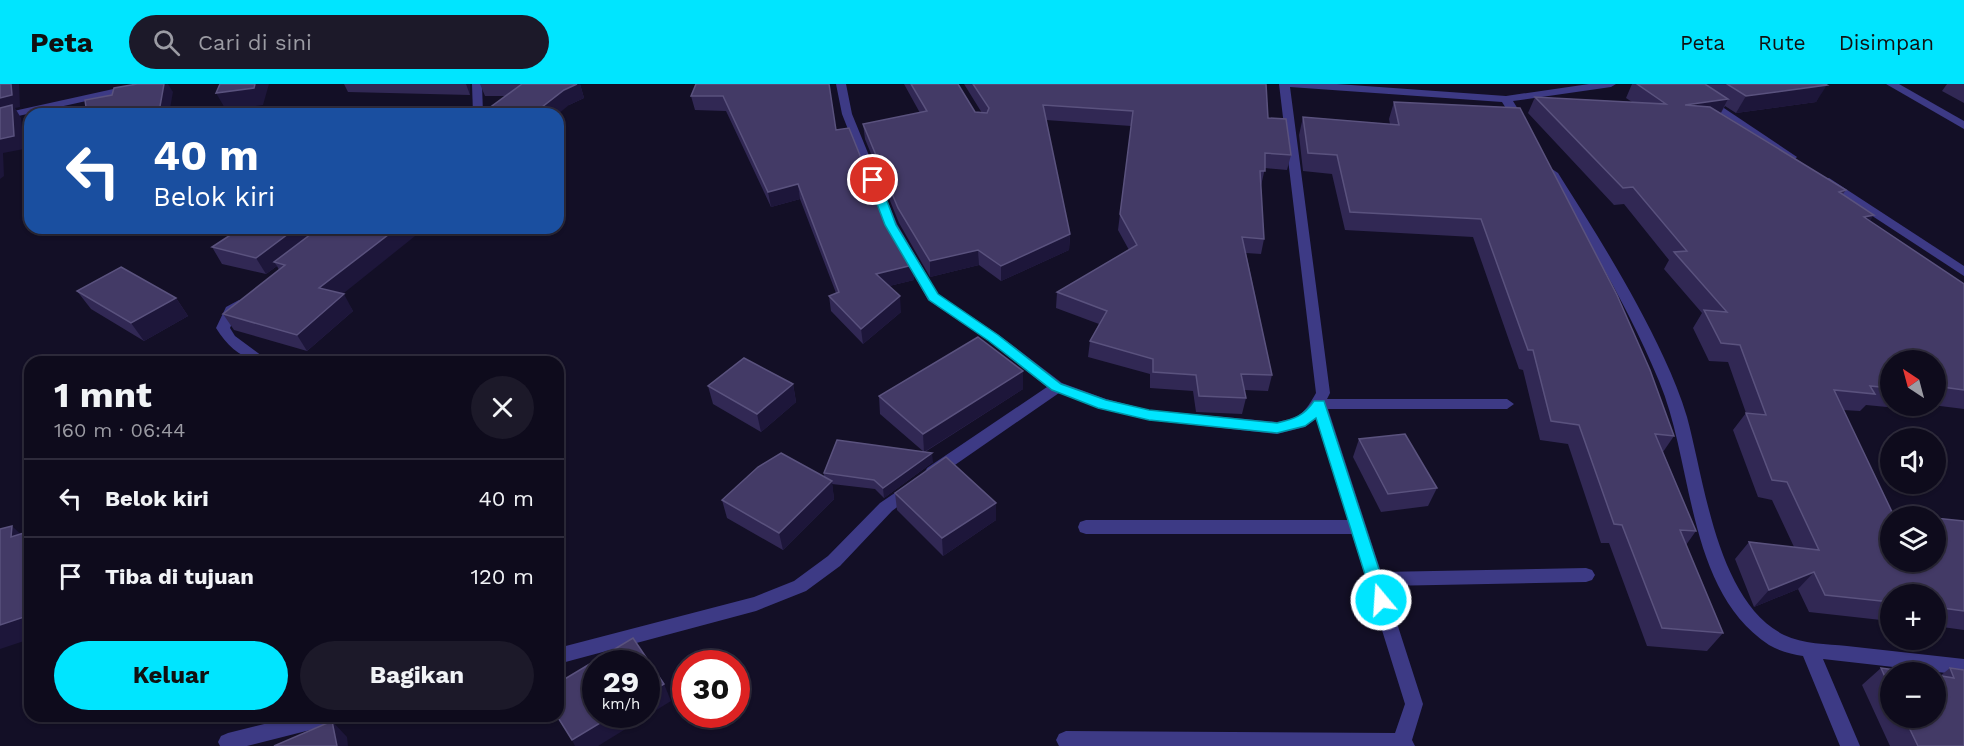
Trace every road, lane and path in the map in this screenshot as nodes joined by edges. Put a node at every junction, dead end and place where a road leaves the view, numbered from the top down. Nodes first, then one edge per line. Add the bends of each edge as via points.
1 (150, 84) edge
2 (477, 84) edge
3 (841, 84) edge
4 (1284, 84) edge
5 (1292, 84) edge
6 (1468, 84) edge
7 (1611, 84) edge
8 (1681, 84) edge
9 (1891, 84) edge
10 (1481, 98) junction
11 (1506, 99) junction
12 (41, 108) edge
13 (478, 108) edge
14 (24, 112) edge
15 (0, 117) edge
16 (1964, 126) edge
17 (1530, 138) edge
18 (1542, 157) edge
19 (1798, 162) edge
20 (1817, 175) edge
21 (1964, 272) edge
22 (252, 293) edge
23 (254, 356) edge
24 (1057, 387) junction
25 (1319, 404) junction
26 (1507, 404) dead end
27 (1086, 527) dead end
28 (1358, 527) junction
29 (1586, 575) dead end
30 (1374, 579) junction
31 (1810, 651) junction
32 (564, 654) edge
33 (1964, 667) edge
34 (306, 722) edge
35 (1066, 740) dead end
36 (228, 742) dead end
37 (1403, 745) edge
38 (1850, 746) edge

1 - 12 street
2 - 13 street
3 - 24 street via 847,114 891,225 933,297
4 - 25 street via 1323,393
5 - 10 street
6 - 10 street
7 - 11 street
8 - 19 street
9 - 16 street
10 - 11 street
11 - 17 street
14 - 15 street
18 - 31 street via 1622,284 1669,386 1723,581 1746,615 1776,640
20 - 21 street
22 - 23 street via 231,310 223,328 230,339
24 - 25 street via 1149,415 1277,428 1300,423
24 - 32 street via 886,507 834,561 800,585 756,604
25 - 26 street
25 - 28 street
27 - 28 street
28 - 30 street
29 - 30 street
30 - 37 street via 1414,704
31 - 33 street
31 - 38 street
34 - 36 street
35 - 37 street

